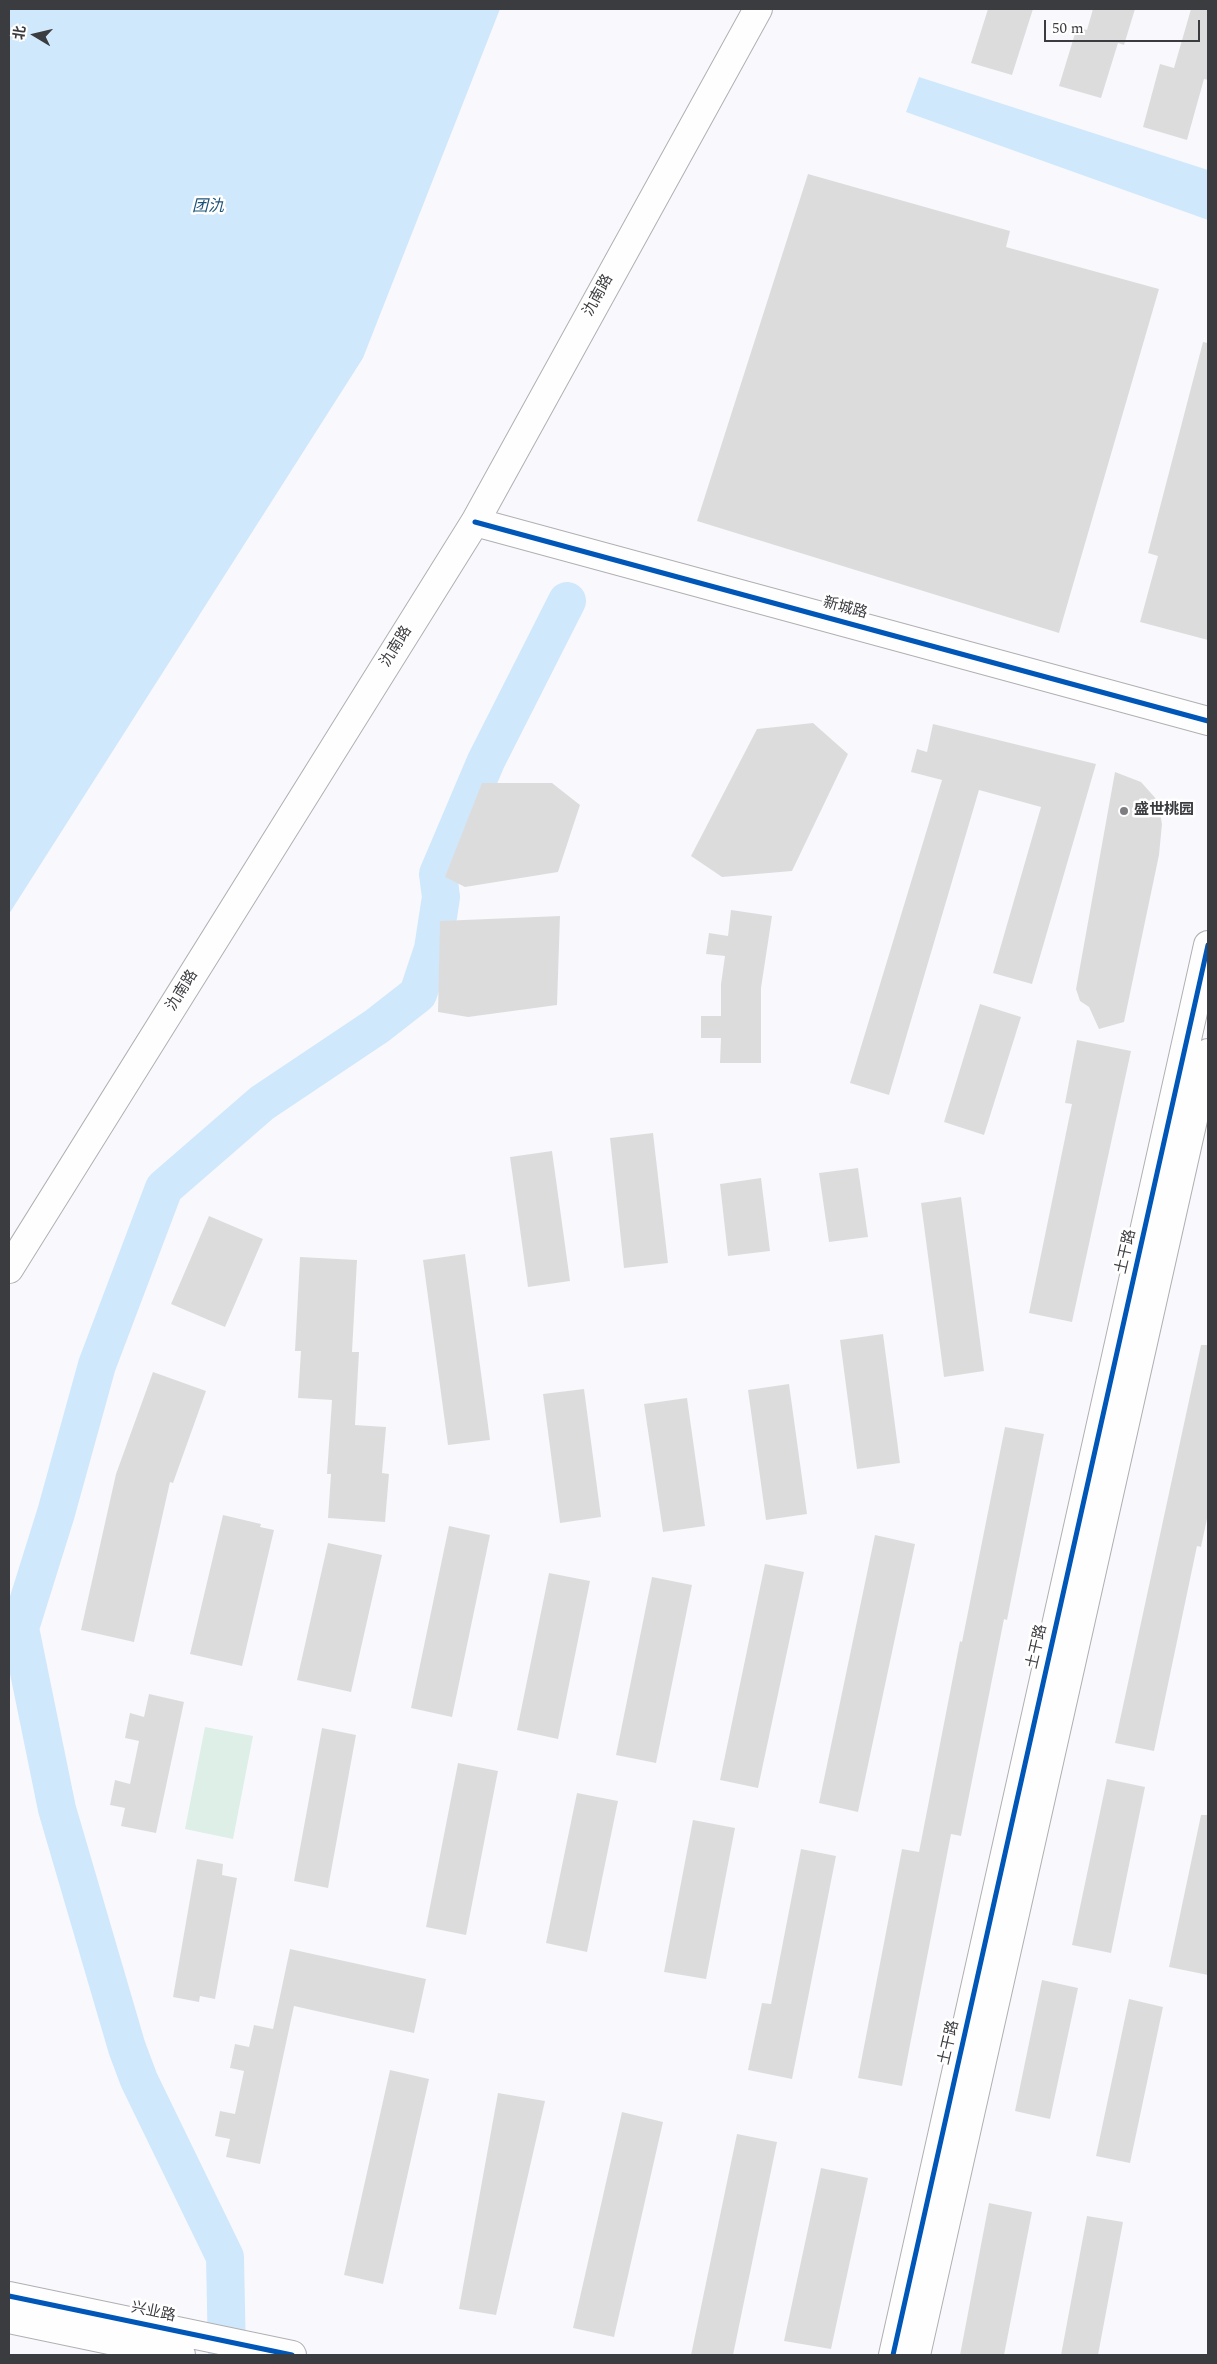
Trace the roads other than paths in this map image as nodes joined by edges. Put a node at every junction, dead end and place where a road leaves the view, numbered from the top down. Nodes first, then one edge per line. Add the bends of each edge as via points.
1 (758, 9) edge
2 (475, 522) junction
3 (1208, 721) edge
4 (1208, 945) edge
5 (1208, 1053) edge
6 (9, 1269) edge
7 (9, 2296) edge
8 (9, 2319) edge
9 (190, 2346) edge
10 (292, 2355) edge
11 (893, 2355) edge
12 (916, 2355) edge

1 - 2 street, 氿南路
2 - 3 street, 新城路
2 - 6 street, 氿南路
4 - 11 street, 土干路
5 - 12 street
7 - 9 street, 兴业路
8 - 9 street, 兴业路
9 - 10 street, 兴业路 via 235,2343

